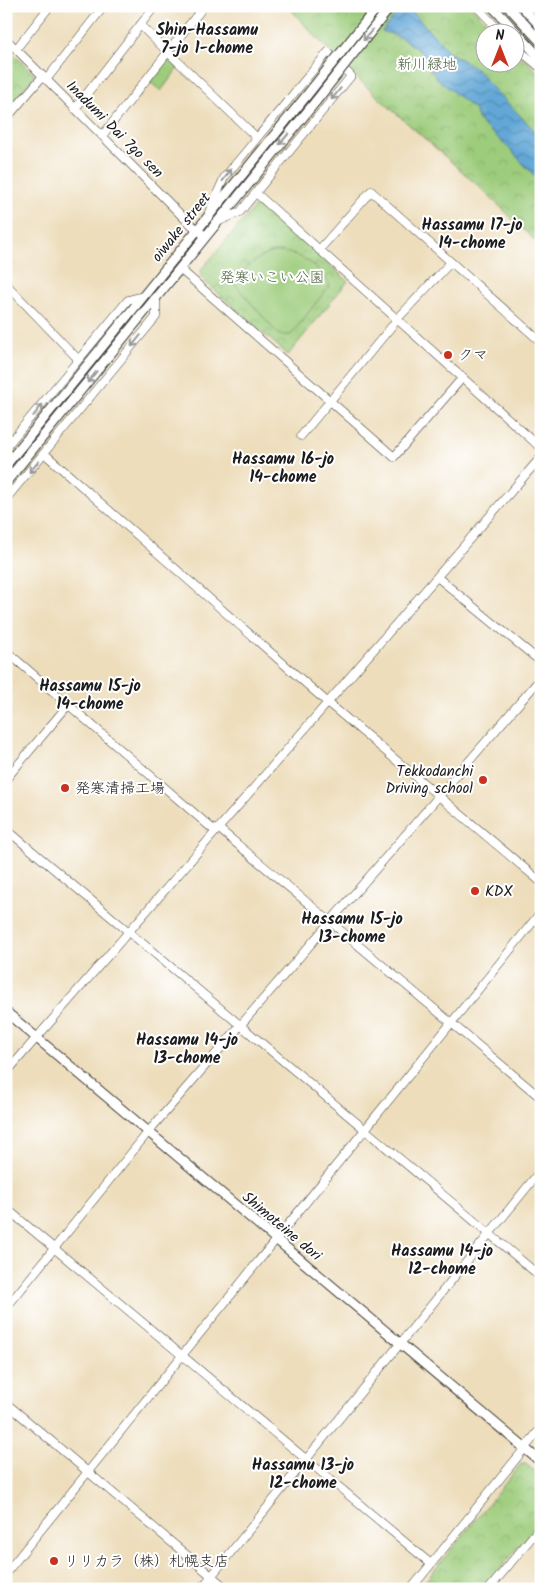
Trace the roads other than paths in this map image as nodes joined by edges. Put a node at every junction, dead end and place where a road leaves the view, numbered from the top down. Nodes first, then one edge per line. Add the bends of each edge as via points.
1 (50, 6) edge
2 (104, 6) edge
3 (155, 6) edge
4 (204, 6) edge
5 (378, 6) edge
6 (391, 6) edge
7 (476, 6) edge
8 (492, 6) edge
9 (508, 6) edge
10 (521, 6) edge
11 (491, 22) edge
12 (140, 25) junction
13 (541, 26) edge
14 (6, 39) edge
15 (541, 42) edge
16 (16, 49) junction
17 (168, 51) junction
18 (524, 54) edge
19 (541, 59) edge
20 (541, 68) edge
21 (44, 78) junction
22 (75, 109) junction
23 (6, 120) edge
24 (102, 136) junction
25 (257, 138) junction
26 (256, 193) junction
27 (210, 221) junction
28 (201, 232) junction
29 (319, 250) junction
30 (451, 262) junction
31 (180, 269) junction
32 (6, 284) edge
33 (144, 296) junction
34 (156, 299) junction
35 (398, 320) junction
36 (541, 342) edge
37 (78, 359) junction
38 (463, 377) junction
39 (330, 400) junction
40 (300, 436) dead end
41 (6, 447) edge
42 (541, 448) edge
43 (45, 454) junction
44 (541, 457) edge
45 (6, 465) edge
46 (6, 482) edge
47 (6, 499) edge
48 (437, 577) junction
49 (6, 652) edge
50 (541, 662) edge
51 (541, 678) edge
52 (327, 702) junction
53 (68, 705) junction
54 (6, 779) edge
55 (439, 795) junction
56 (6, 829) edge
57 (216, 830) junction
58 (541, 882) edge
59 (541, 912) edge
60 (330, 922) junction
61 (128, 931) junction
62 (6, 1012) edge
63 (451, 1023) junction
64 (241, 1025) junction
65 (36, 1038) junction
66 (6, 1073) edge
67 (541, 1098) edge
68 (365, 1130) junction
69 (149, 1131) junction
70 (541, 1170) edge
71 (6, 1208) edge
72 (489, 1233) junction
73 (276, 1239) junction
74 (55, 1248) junction
75 (541, 1277) edge
76 (6, 1308) edge
77 (400, 1343) junction
78 (181, 1356) junction
79 (6, 1403) edge
80 (541, 1428) edge
81 (524, 1448) junction
82 (306, 1459) junction
83 (541, 1462) edge
84 (88, 1471) junction
85 (541, 1526) edge
86 (431, 1564) junction
87 (6, 1573) edge
88 (212, 1576) junction
89 (201, 1589) edge
90 (227, 1589) edge
91 (411, 1589) edge
92 (489, 1589) edge

1 - 16 street
2 - 21 street
3 - 12 street
4 - 17 street
5 - 27 main road, oiwake street, bridge
6 -> 27 main road, oiwake street, bridge via 316,101
7 - 11 street
8 - 19 main road
9 - 15 main road
10 - 13 street
12 - 17 street
12 - 22 street
14 - 16 street, Inadumi Dai 7go sen
16 - 21 street, Inadumi Dai 7go sen
17 - 24 street
17 - 25 street
18 - 20 street
21 - 22 street, Inadumi Dai 7go sen
21 - 23 street
22 - 24 street, Inadumi Dai 7go sen
24 - 28 street, Inadumi Dai 7go sen via 186,221
25 -> 26 street via 328,52 351,76
27 -> 25 street via 224,178
26 - 27 street via 240,212
26 - 29 street
27 - 28 main road, oiwake street
28 - 31 main road
28 - 33 main road, oiwake street
29 - 30 street via 371,191
29 - 35 street
30 - 35 street
30 - 36 street
31 - 34 main road
31 - 39 street
32 - 37 street
33 - 37 street via 128,300
33 - 45 main road, oiwake street
34 -> 43 street via 156,317
34 -> 46 main road
35 - 38 street
35 - 39 street
41 -> 37 street
38 - 39 street via 394,456
38 - 42 street
39 - 40 street
43 -> 47 street
43 - 52 street
44 - 48 street
48 - 50 street
48 - 52 street
49 - 53 street
51 - 55 street
52 - 55 street
52 - 57 street
53 - 54 street
53 - 57 street
55 - 58 street
55 - 60 street
56 - 61 street
57 - 60 street
57 - 61 street
59 - 63 street
60 - 63 street
60 - 64 street
61 - 64 street
61 - 65 street
62 - 65 main road, Shimoteine dori
63 - 67 street
63 - 68 street
64 - 68 street
64 - 69 street
65 - 66 street
65 - 69 main road, Shimoteine dori
68 - 72 street
68 - 73 street
69 - 73 main road, Shimoteine dori
69 - 74 street
70 - 72 street
71 - 74 street
72 - 75 street
72 - 77 street
73 - 77 main road, Shimoteine dori
73 - 78 street
74 - 76 street
74 - 78 street
77 - 81 main road, Shimoteine dori
77 - 82 street
78 - 82 street
78 - 84 street
79 - 84 street
80 - 81 street
81 - 83 main road, Shimoteine dori
81 - 86 street
82 - 86 street
82 - 88 street
84 - 87 street
84 - 88 street
85 - 92 street
86 - 91 street
88 - 89 street
88 - 90 street

